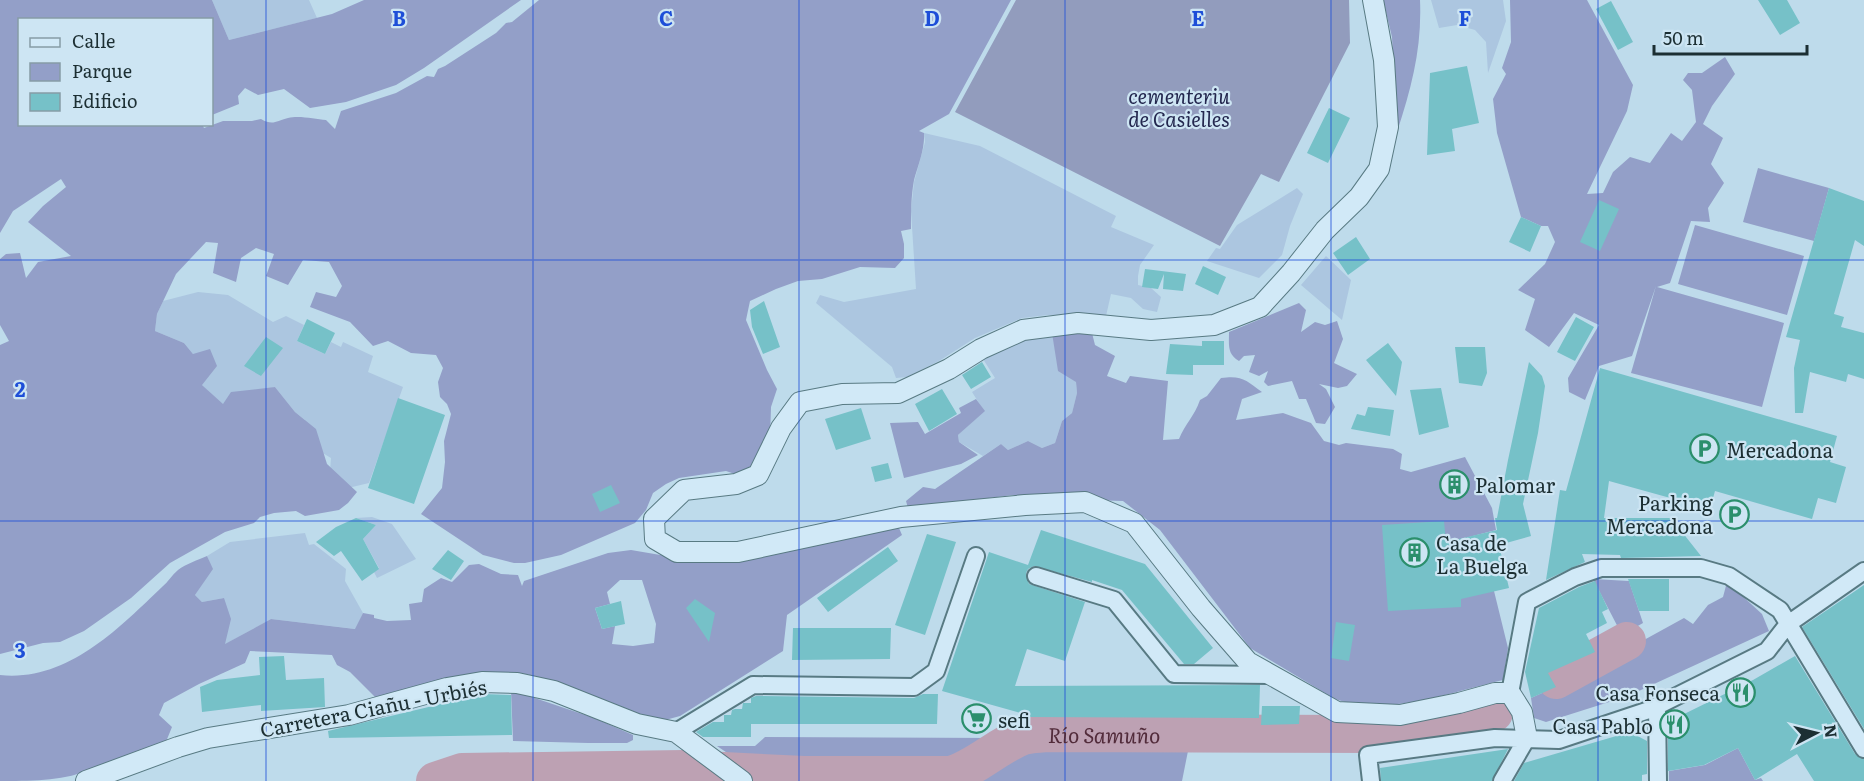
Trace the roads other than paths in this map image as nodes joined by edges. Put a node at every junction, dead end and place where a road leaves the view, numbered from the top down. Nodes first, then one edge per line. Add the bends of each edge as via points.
1 (1373, 0) edge
2 (976, 556) dead end
3 (1864, 571) edge
4 (1036, 576) dead end
5 (1788, 624) junction
6 (1271, 675) junction
7 (1510, 693) junction
8 (1658, 706) junction
9 (668, 731) junction
10 (1527, 738) junction
11 (1864, 749) edge
12 (86, 781) edge
13 (742, 781) edge
14 (1371, 781) edge
15 (1502, 781) edge
16 (1658, 781) edge

1 - 6 street via 1384,60 1388,127 1379,168 1359,197 1325,230 1260,308 1214,325 1151,330 1078,323 1023,330 898,393 842,394 800,402 781,428 758,475 736,484 684,490 654,519 655,539 677,552 738,552 901,517 1085,502 1134,523 1248,662
2 - 9 street via 936,671 914,687 753,685
3 - 5 street
4 - 6 street via 1114,600 1174,674
5 - 7 street via 1780,610 1729,576 1701,568 1601,568 1527,602
5 - 8 street via 1767,651
5 - 11 street
6 - 7 street via 1337,712 1400,715
7 - 10 street via 1522,712
8 - 10 street via 1559,740
8 - 16 street
9 - 12 street, Carretera Ciañu - Urbiés via 637,724 554,692 517,683 483,682 349,715 208,738
9 - 13 street, Carretera Ciañu - Urbiés
10 - 14 street via 1495,738 1368,755
10 - 15 street

